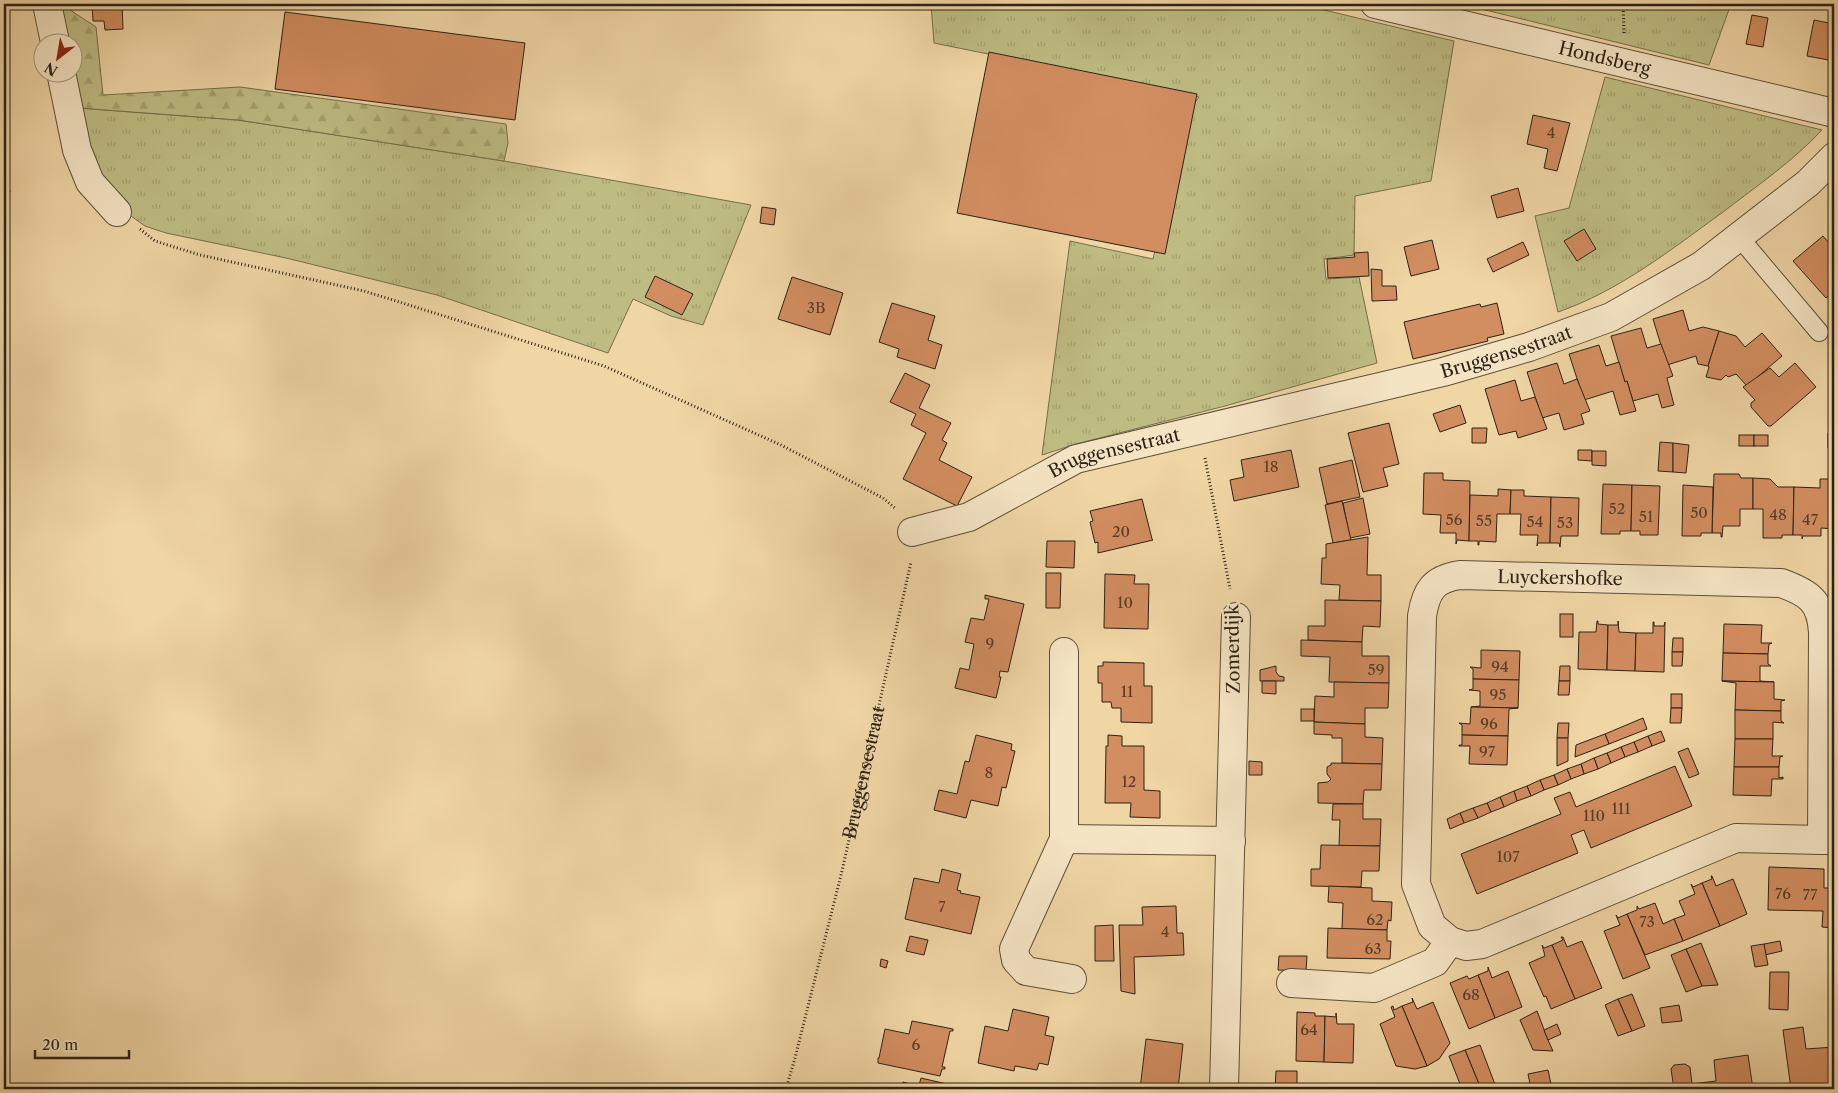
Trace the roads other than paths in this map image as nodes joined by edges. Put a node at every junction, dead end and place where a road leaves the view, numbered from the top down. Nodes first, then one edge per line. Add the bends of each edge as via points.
1 (47, 4) edge
2 (1375, 4) edge
3 (53, 32) edge
4 (63, 82) edge
5 (1834, 113) edge
6 (1834, 157) edge
7 (117, 212) road end
8 (1739, 237) junction
9 (1819, 332) dead end
10 (912, 532) road end
11 (1236, 617) road end
12 (1064, 652) dead end
13 (1064, 839) junction
14 (1828, 840) edge
15 (1231, 841) junction
16 (1450, 941) junction
17 (1072, 979) dead end
18 (1291, 983) dead end
19 (1224, 1089) edge

1 - 3 street
2 - 5 street, Hondsberg
4 - 7 street via 77,150 90,182
6 - 8 street, Bruggensestraat via 1808,183
8 - 9 lane
8 - 10 street, Bruggensestraat via 1701,266 1611,317 1529,347 1443,372 1076,459 969,517
11 - 15 street, Zomerdijk
12 - 13 street
13 - 15 street
13 - 17 street via 1014,949 1016,960 1026,971
14 - 16 street, Luyckershofke via 1736,838 1482,944 1466,946
14 - 16 street, Luyckershofke via 1822,616 1812,600 1800,590 1781,583 1448,577 1432,587 1425,598 1422,616 1416,884 1432,926
15 - 19 street, Zomerdijk
16 - 18 street via 1435,962 1374,988

